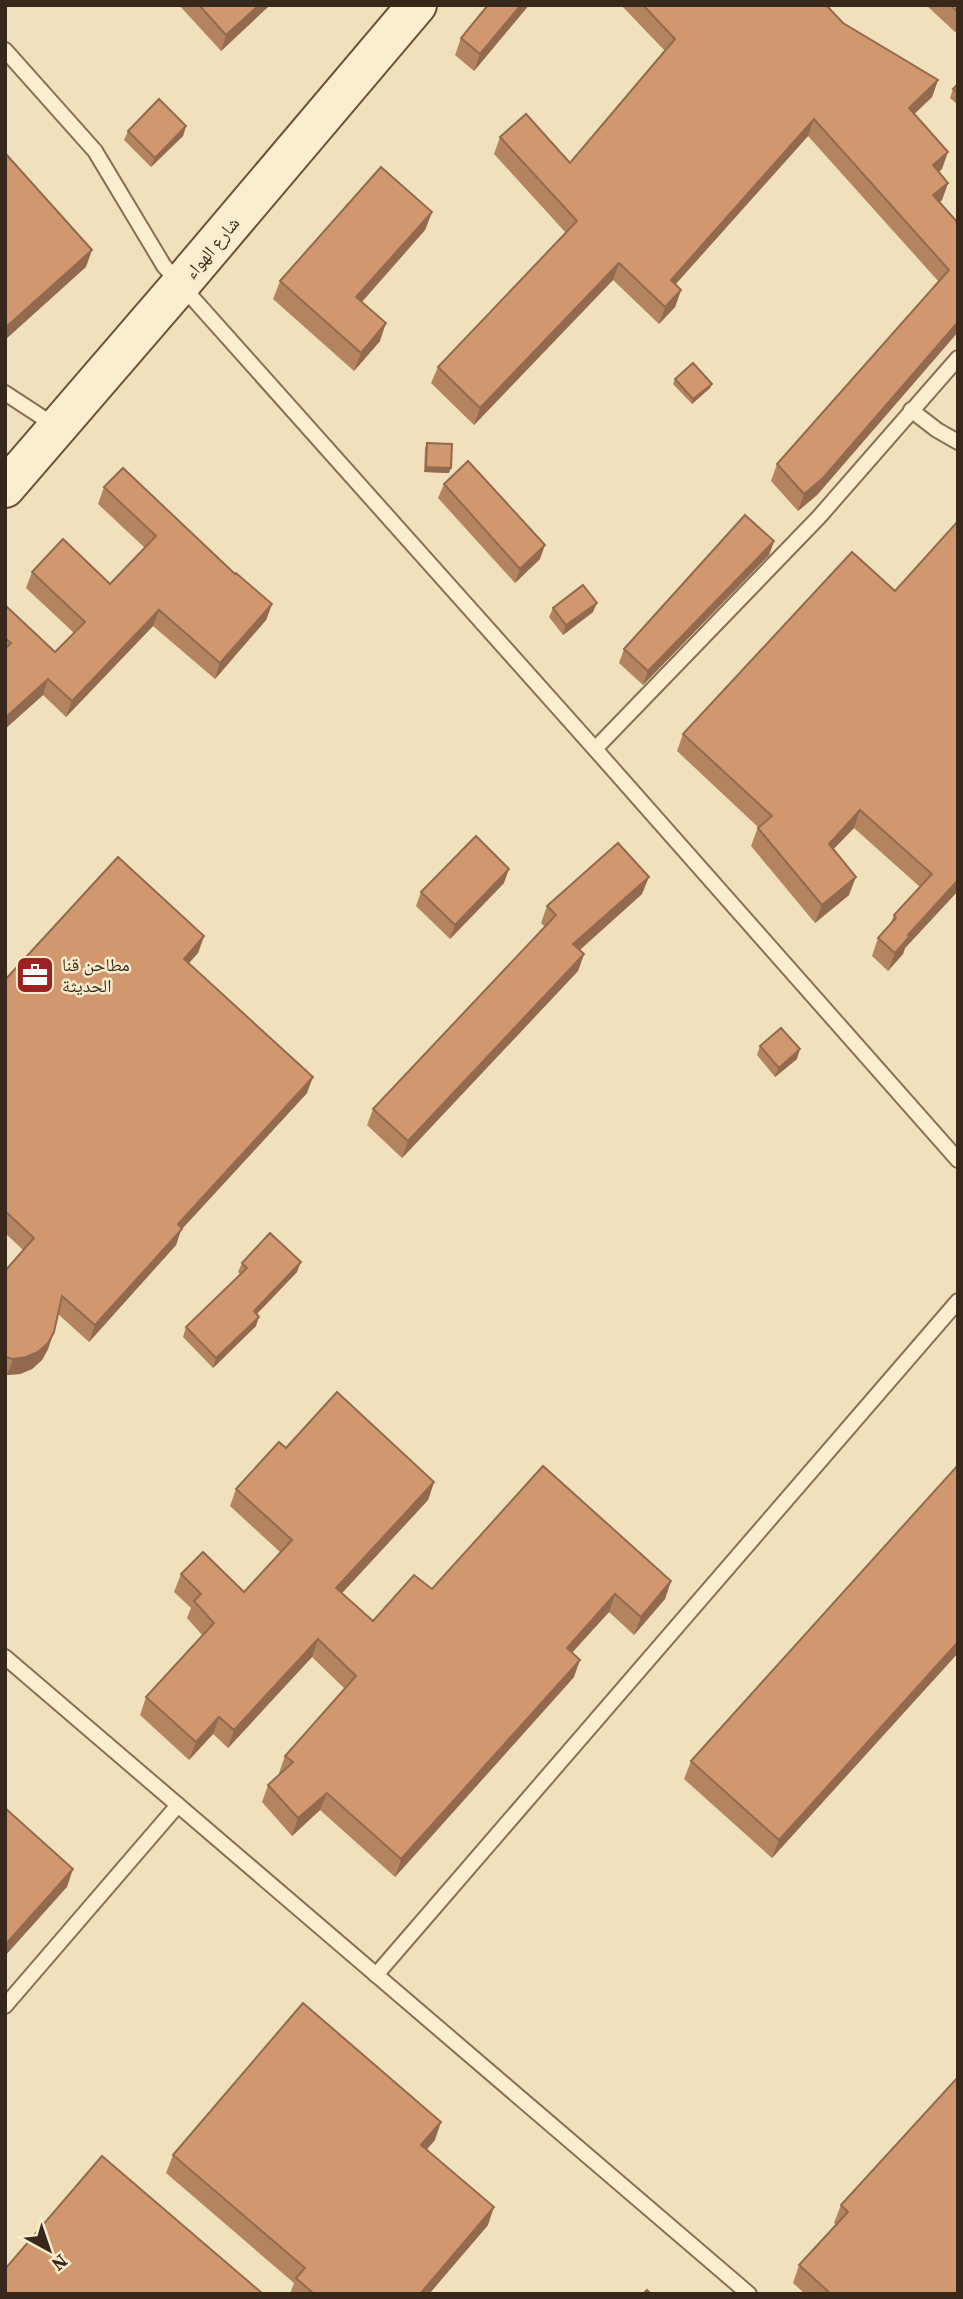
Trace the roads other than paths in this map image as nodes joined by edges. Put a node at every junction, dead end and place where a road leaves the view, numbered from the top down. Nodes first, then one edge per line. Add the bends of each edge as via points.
1 (416, 5) edge
2 (5, 50) edge
3 (180, 285) junction
4 (958, 358) edge
5 (5, 393) edge
6 (911, 410) junction
7 (57, 428) junction
8 (958, 442) edge
9 (5, 488) edge
10 (595, 749) junction
11 (958, 1160) edge
12 (958, 1300) edge
13 (5, 1657) edge
14 (178, 1805) junction
15 (376, 1975) junction
16 (5, 2006) edge
17 (749, 2294) edge

1 - 3 street, شارع الهواء
2 - 3 lane via 95,151
3 - 7 street, شارع الهواء
3 - 10 lane
4 - 6 lane
5 - 7 lane
6 - 8 lane
6 - 10 lane via 819,517
7 - 9 street, شارع الهواء
10 - 11 lane
12 - 15 lane
13 - 14 lane
14 - 15 lane
14 - 16 lane
15 - 17 lane

